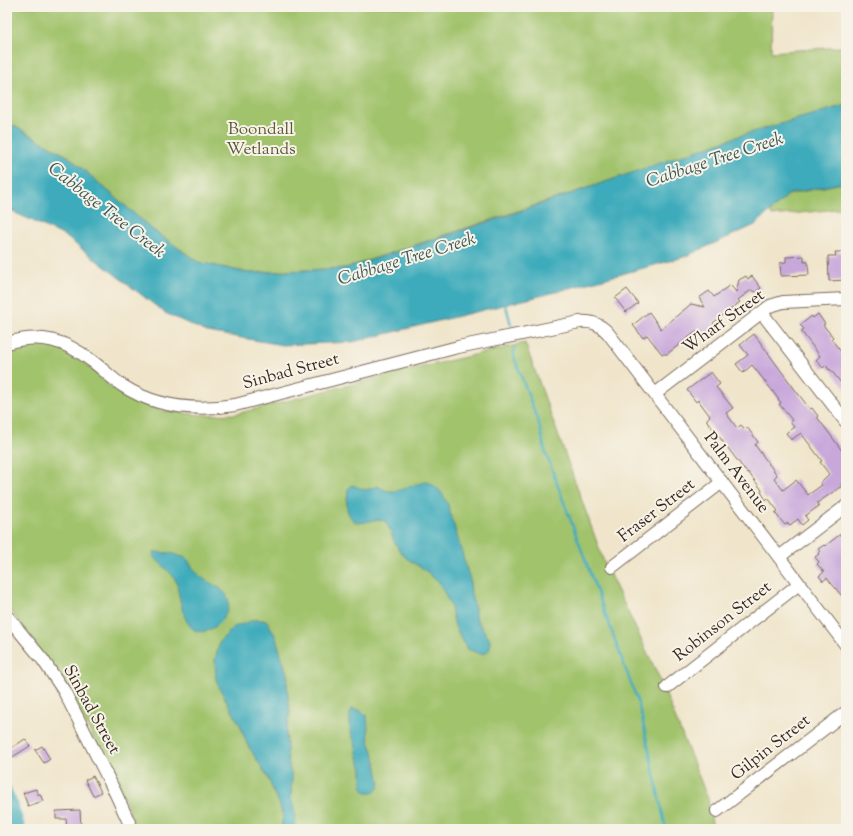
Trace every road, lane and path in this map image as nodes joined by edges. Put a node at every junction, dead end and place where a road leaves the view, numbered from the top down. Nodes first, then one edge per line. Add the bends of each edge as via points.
1 (846, 299) edge
2 (762, 313) junction
3 (597, 324) joint
4 (7, 343) edge
5 (655, 394) junction
6 (846, 422) edge
7 (722, 482) junction
8 (846, 506) edge
9 (779, 557) junction
10 (612, 567) dead end
11 (799, 584) junction
12 (7, 616) edge
13 (846, 645) edge
14 (667, 687) dead end
15 (846, 712) edge
16 (717, 811) dead end
17 (132, 829) edge

1 - 2 street, Wharf Street via 783,302 770,306
2 - 5 street, Wharf Street
2 - 6 street
3 - 4 street, Sinbad Street via 580,322 458,347 235,405 211,408 178,407 146,398 123,386 79,352 55,340 34,338
3 - 5 street, Palm Avenue via 608,333
5 - 7 street, Palm Avenue
7 - 9 street, Palm Avenue
7 - 10 street, Fraser Street
8 - 9 street
9 - 11 street, Palm Avenue
11 - 13 street, Palm Avenue
11 - 14 street, Robinson Street
12 - 17 street, Sinbad Street via 43,660 64,691
15 - 16 street, Gilpin Street

